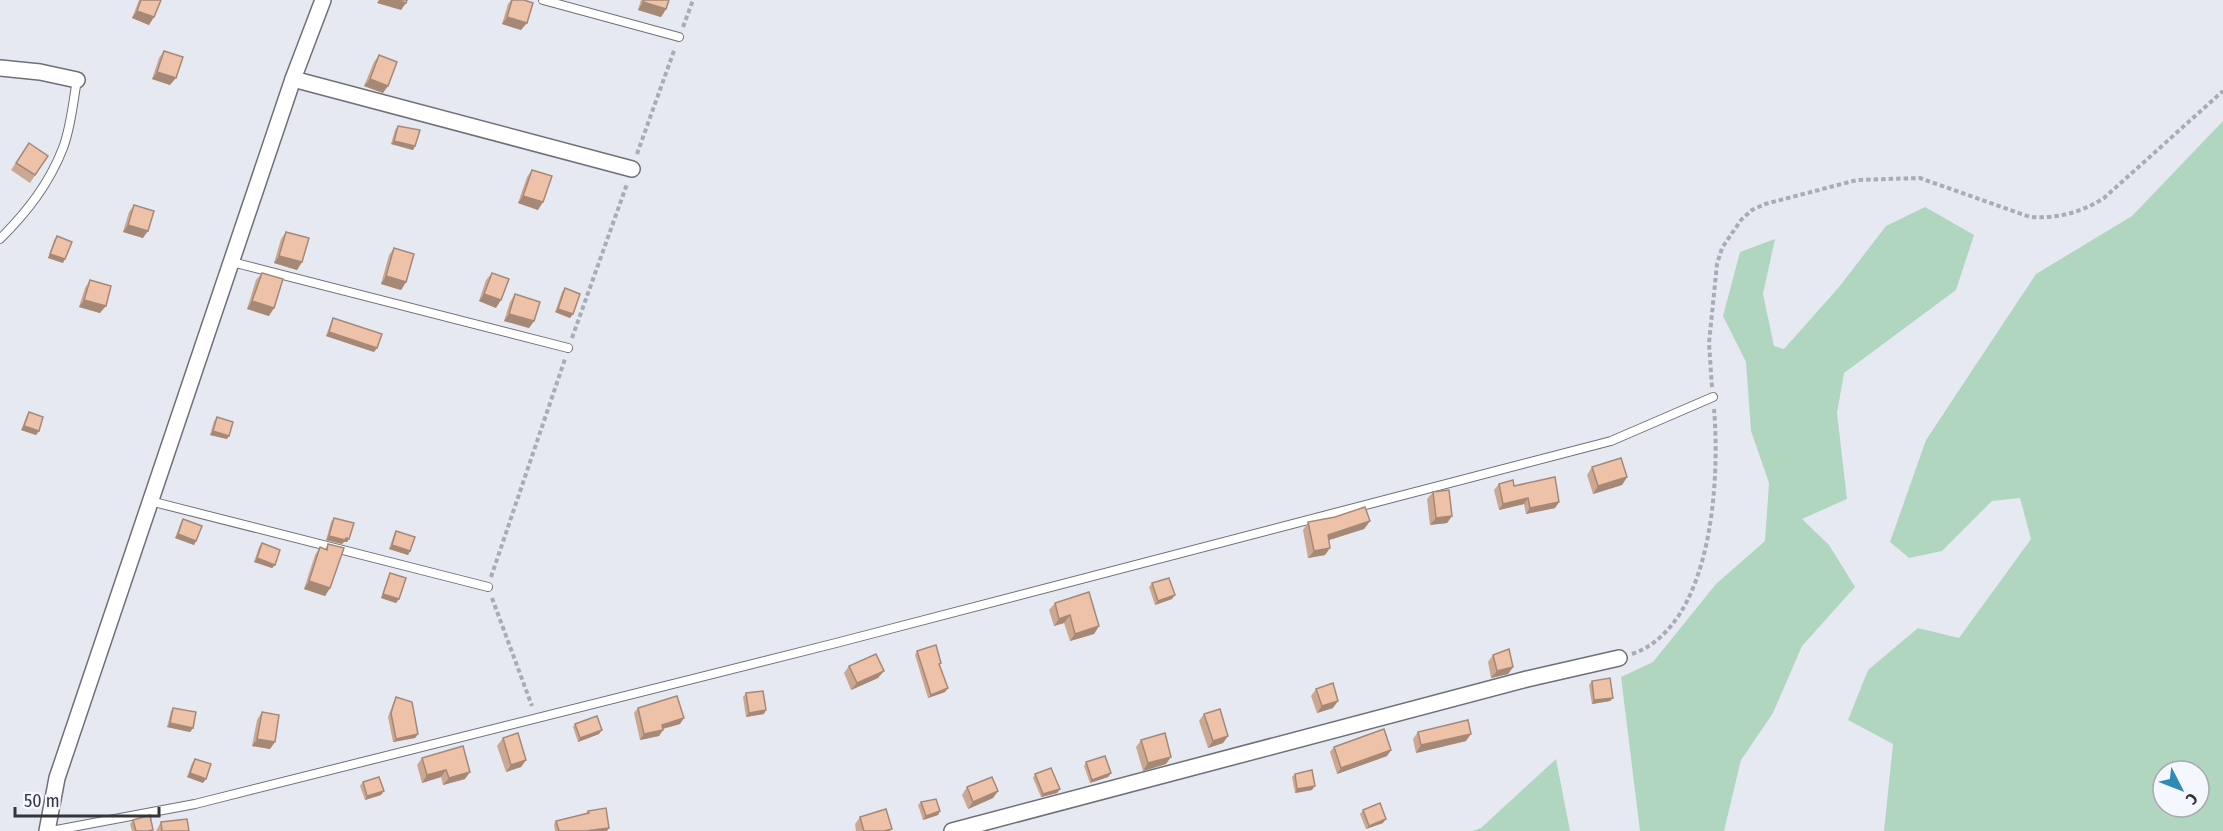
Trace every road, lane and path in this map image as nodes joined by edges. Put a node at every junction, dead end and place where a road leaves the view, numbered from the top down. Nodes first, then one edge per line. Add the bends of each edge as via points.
1 (323, 0) edge
2 (543, 0) edge
3 (679, 37) dead end
4 (0, 68) edge
5 (293, 79) junction
6 (77, 80) joint
7 (2223, 91) edge
8 (632, 169) dead end
9 (0, 239) edge
10 (232, 262) junction
11 (568, 348) dead end
12 (1713, 397) junction
13 (150, 501) junction
14 (488, 587) dead end
15 (1619, 658) joint
16 (49, 831) edge
17 (952, 831) edge

1 - 5 street
2 - 3 lane
4 - 6 street
5 - 8 street
5 - 10 street
6 - 9 lane via 64,146 46,185
7 - 12 path via 2104,198 2073,213 2030,217 1920,178 1857,180 1752,210 1731,233 1717,264 1709,343
10 - 11 lane
10 - 13 street
12 - 15 path via 1717,444 1713,498 1703,558 1691,597 1659,637 1637,652
12 - 16 lane via 1611,441 836,643 195,804
13 - 14 lane
13 - 16 street via 57,778
15 - 17 street

